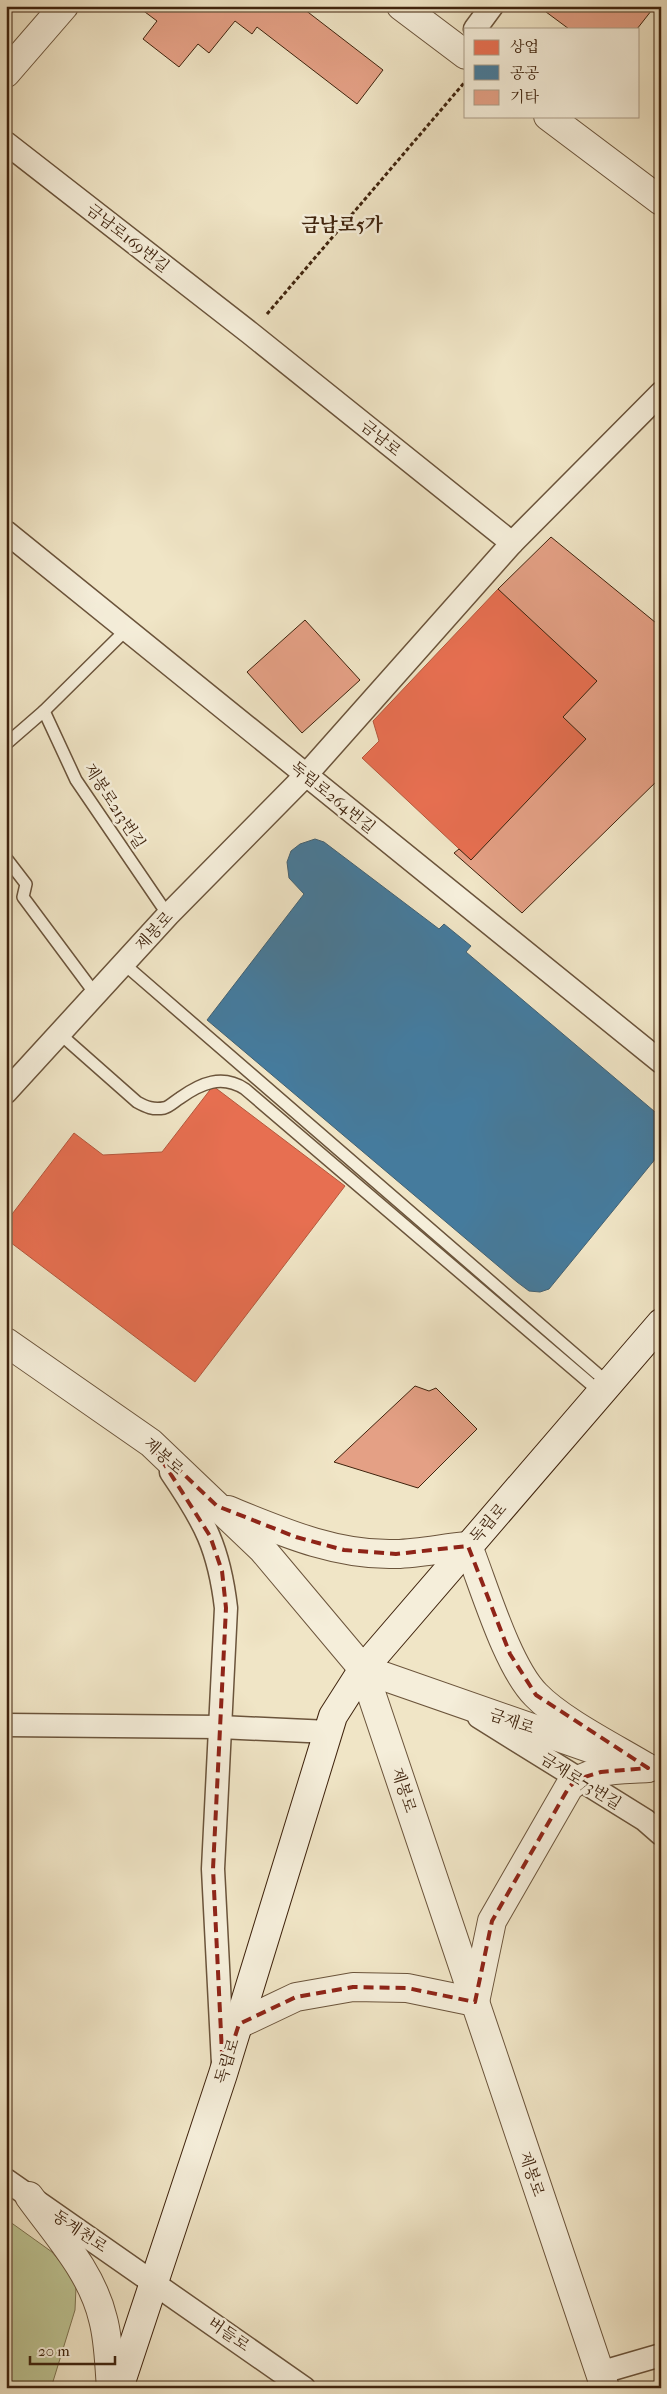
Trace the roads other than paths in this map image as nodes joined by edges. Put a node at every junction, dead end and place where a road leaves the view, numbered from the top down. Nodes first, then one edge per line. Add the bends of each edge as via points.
1 (64, 6) edge
2 (401, 6) edge
3 (492, 6) edge
4 (477, 28) edge
5 (464, 43) edge
6 (6, 73) edge
7 (551, 118) edge
8 (6, 143) edge
9 (661, 201) edge
10 (250, 333) joint
11 (661, 393) edge
12 (6, 532) edge
13 (512, 543) junction
14 (128, 628) junction
15 (44, 710) junction
16 (6, 744) edge
17 (306, 775) junction
18 (6, 858) edge
19 (168, 915) junction
20 (124, 964) junction
21 (96, 995) junction
22 (60, 1034) junction
23 (661, 1062) edge
24 (6, 1092) edge
25 (661, 1323) edge
26 (6, 1342) edge
27 (604, 1387) junction
28 (151, 1443) junction
29 (217, 1506) junction
30 (468, 1546) junction
31 (364, 1669) junction
32 (449, 1699) junction
33 (6, 1725) edge
34 (220, 1726) junction
35 (329, 1732) junction
36 (654, 1771) edge
37 (578, 1779) junction
38 (661, 1834) edge
39 (475, 2002) junction
40 (239, 2024) junction
41 (223, 2074) junction
42 (6, 2180) edge
43 (29, 2196) junction
44 (154, 2281) junction
45 (661, 2355) edge
46 (602, 2380) edge
47 (111, 2388) edge
48 (119, 2388) edge
49 (304, 2388) edge

1 - 6 street
2 - 5 street
3 - 4 street
7 - 9 street
8 - 10 street, 금남로169번길
10 - 13 street, 금남로
11 - 13 street
12 - 14 street, 독립로264번길
13 - 17 street
14 - 15 lane
14 - 17 street, 독립로264번길
15 - 16 lane
15 - 19 lane, 제봉로213번길 via 76,780
17 - 19 street, 제봉로
17 - 23 street, 독립로264번길
18 - 21 lane via 26,884 23,897
19 - 20 street, 제봉로
20 - 21 street, 제봉로
20 - 27 lane
21 - 22 street, 제봉로
22 - 24 street, 제봉로
22 - 27 lane via 150,1109 165,1108 190,1091 214,1081 229,1082 245,1089
25 - 27 street, 독립로
26 - 28 street, 제봉로
27 - 30 street, 독립로
28 - 29 street, 제봉로
28 - 34 street via 193,1504 210,1536 222,1571 226,1608
29 - 30 street via 296,1537 344,1550 396,1554
29 - 31 street, 제봉로 via 263,1550
30 - 31 street, 독립로
30 - 36 street via 510,1654 520,1675 536,1695
31 - 32 street, 금재로
31 - 35 street, 독립로 via 334,1716
31 - 39 street, 제봉로
32 - 36 street, 금재로
32 - 37 street, 금재로73번길
33 - 34 street
34 - 35 street
34 - 41 street via 213,1869
35 - 40 street, 독립로
36 - 37 street via 601,1772
37 - 38 street, 금재로73번길 via 645,1820
37 - 39 street via 569,1786 552,1814 492,1921
39 - 40 street via 407,1988 353,1987 296,1997
39 - 46 street, 제봉로
40 - 41 street, 독립로
41 - 44 street, 독립로
42 - 43 street, 동계천로
43 - 44 street, 동계천로
43 - 47 street via 86,2274 96,2296 105,2328
44 - 48 street, 독립로
44 - 49 street, 버들로
45 - 46 street, 제봉로

